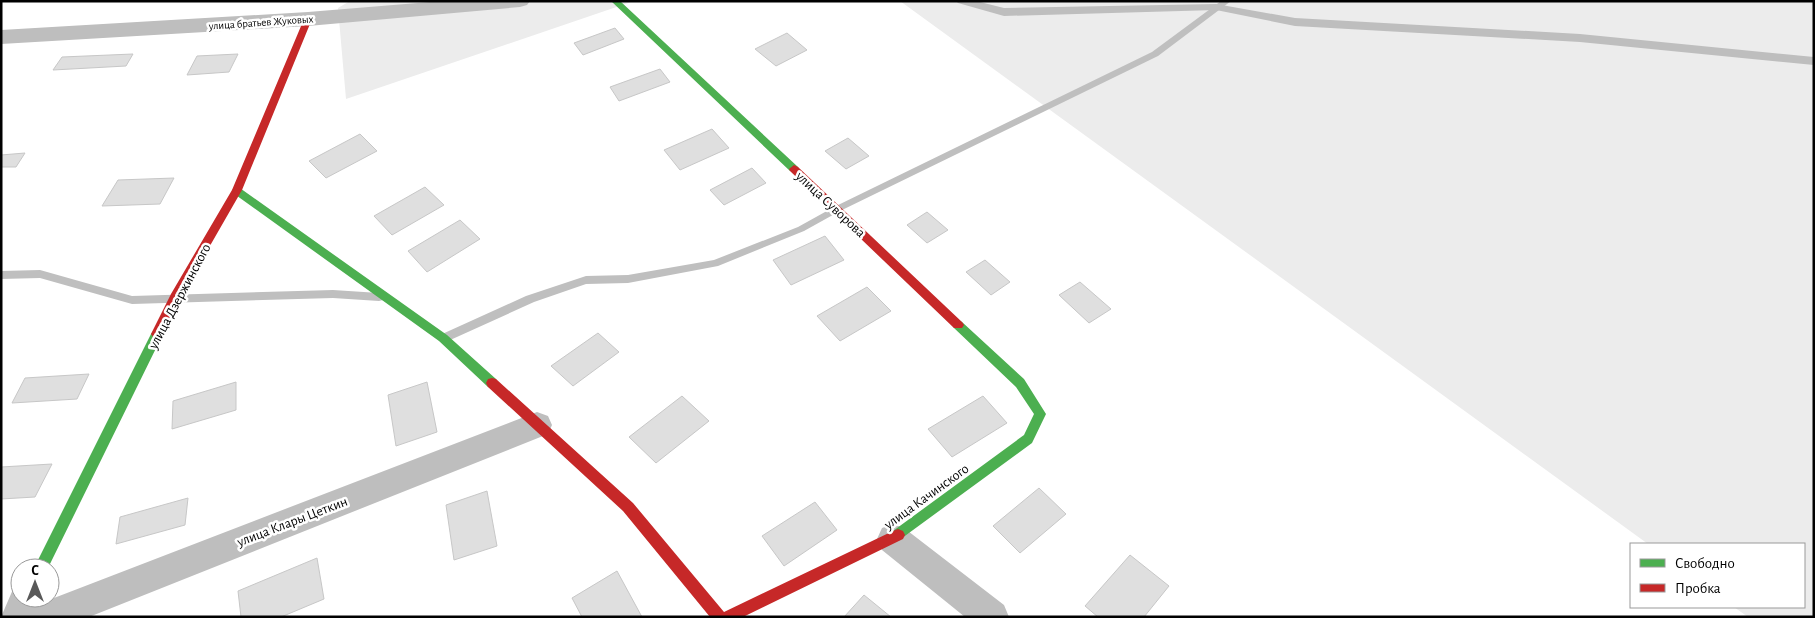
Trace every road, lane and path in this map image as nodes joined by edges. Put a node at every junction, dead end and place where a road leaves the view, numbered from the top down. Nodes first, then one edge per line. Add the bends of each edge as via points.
1 (520, 1) edge
2 (615, 1) edge
3 (962, 1) edge
4 (1057, 6) edge
5 (308, 19) junction
6 (10, 36) edge
7 (1, 58) edge
8 (1814, 61) edge
9 (237, 190) junction
10 (1040, 414) joint
11 (537, 425) junction
12 (894, 539) junction
13 (46, 558) edge
14 (48, 617) edge
15 (719, 617) edge
16 (728, 617) edge
17 (992, 617) edge

1 - 5 street, улица братьев Жуковых
2 - 10 street, улица Суворова via 1020,383
3 - 4 lane via 1004,12
4 - 8 lane via 1216,6 1295,22 1580,38
5 - 6 street, улица братьев Жуковых
5 - 9 street, улица Дзержинского
6 - 7 street
9 - 11 street via 443,338
9 - 13 street, улица Дзержинского via 176,297
10 - 12 street, улица Качинского via 1028,439
11 - 14 street, улица Клары Цеткин
11 - 15 street via 628,507
12 - 16 street, улица Качинского
12 - 17 street

